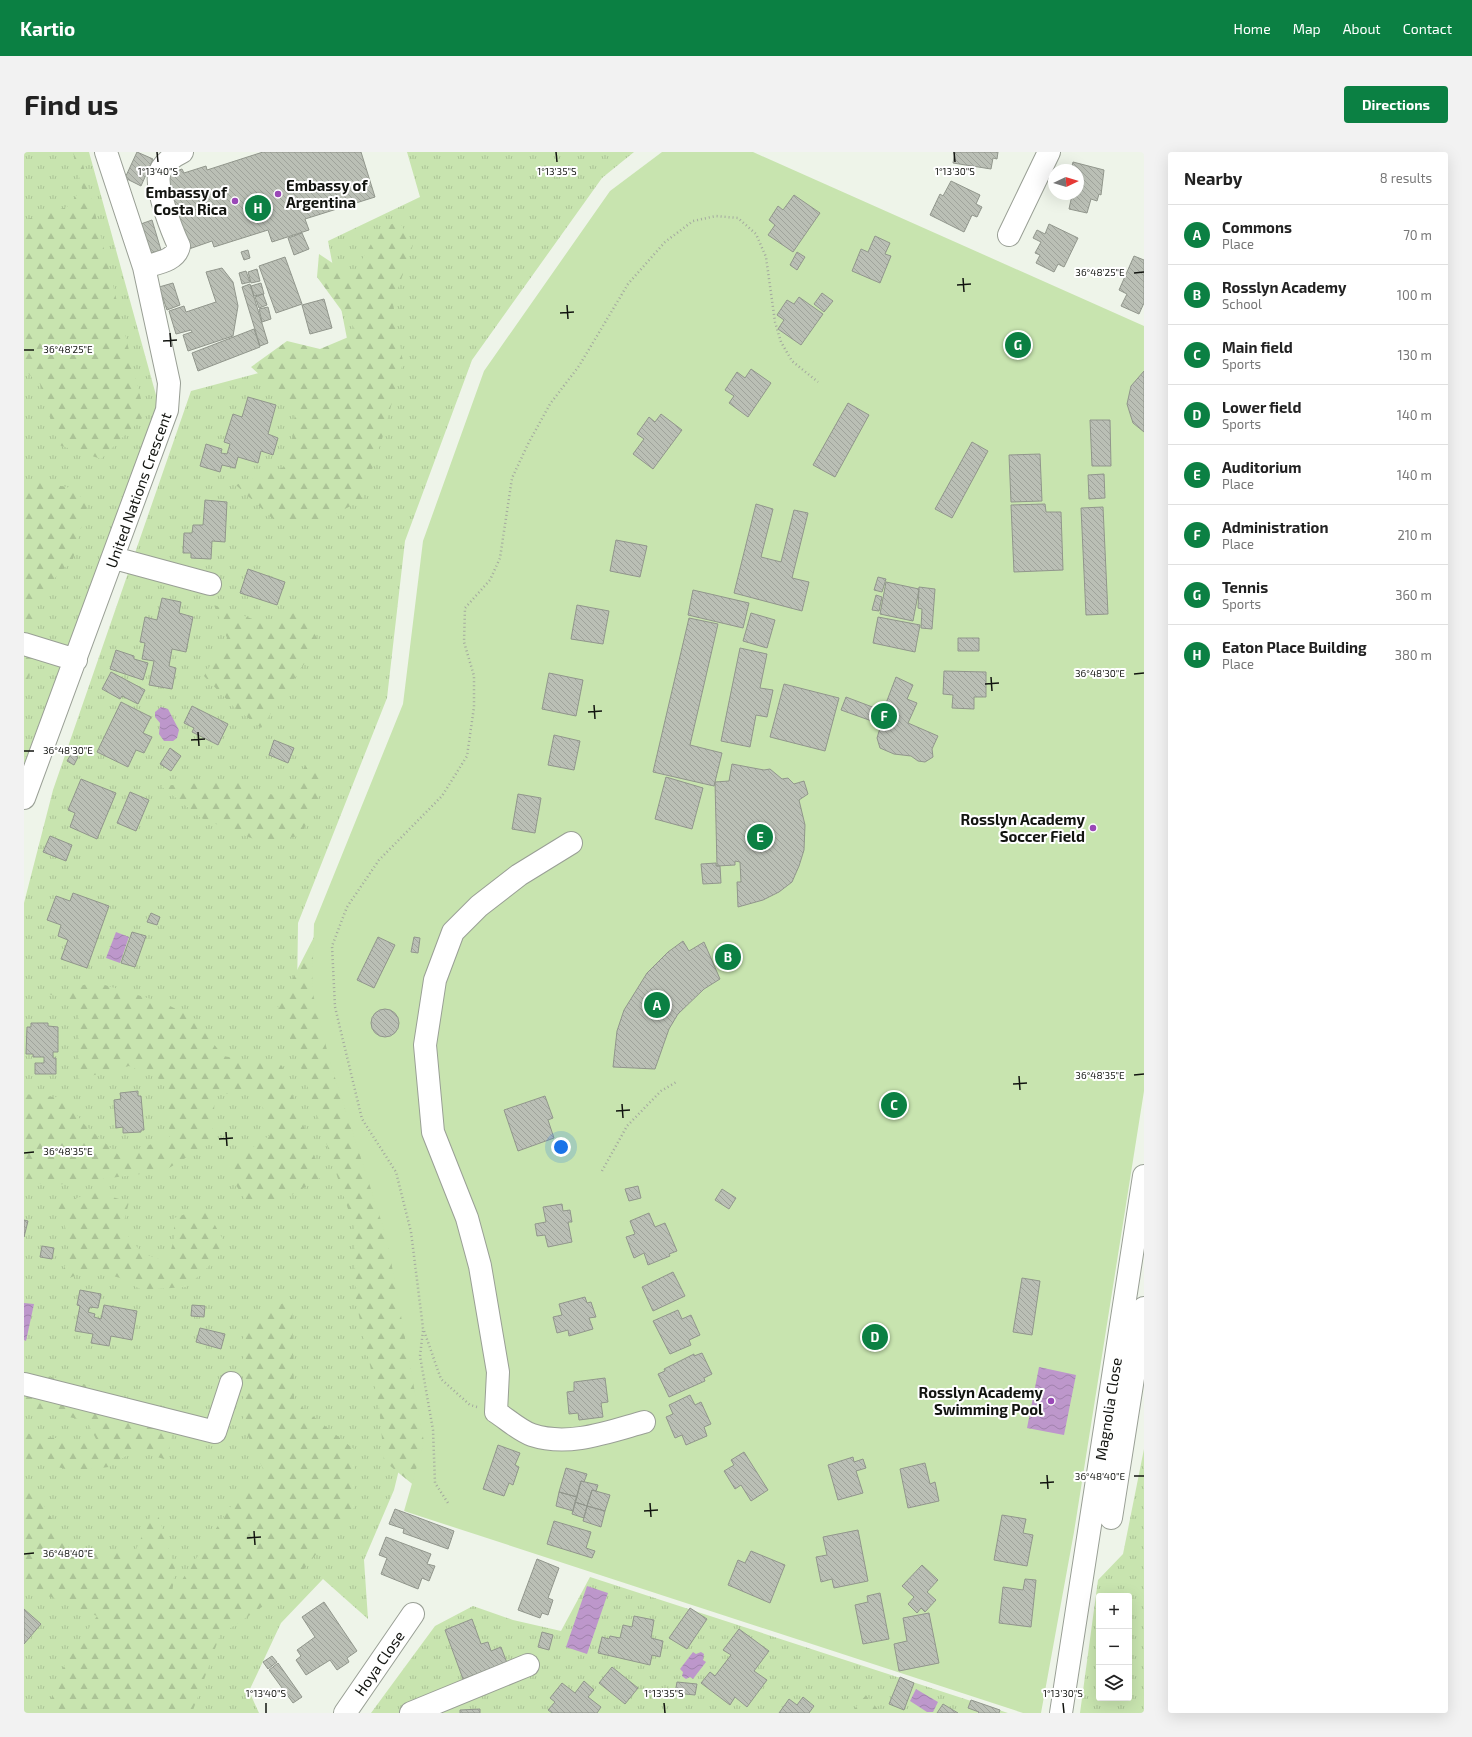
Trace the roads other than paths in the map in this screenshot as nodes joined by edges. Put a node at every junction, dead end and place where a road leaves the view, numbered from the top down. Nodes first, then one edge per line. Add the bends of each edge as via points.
1 (106, 152) edge
2 (182, 152) edge
3 (1049, 152) edge
4 (1009, 235) dead end
5 (144, 267) junction
6 (114, 558) junction
7 (210, 584) dead end
8 (24, 644) edge
9 (76, 660) junction
10 (31, 758) edge
11 (24, 798) edge
12 (572, 843) dead end
13 (1144, 1176) edge
14 (1144, 1308) edge
15 (231, 1383) dead end
16 (24, 1384) edge
17 (644, 1422) dead end
18 (1111, 1518) dead end
19 (413, 1614) dead end
20 (528, 1665) dead end
21 (346, 1713) edge
22 (410, 1713) edge
23 (1061, 1713) edge

1 - 5 street, United Nations Crescent
2 - 5 street via 171,158 159,173 158,184 179,246 178,253
3 - 4 street
5 - 6 street, United Nations Crescent via 169,382 167,410
6 - 7 street
6 - 9 street, United Nations Crescent
8 - 9 street
9 - 10 street, United Nations Crescent
10 - 11 street, United Nations Crescent
12 - 17 street via 519,875 479,906 453,932 435,980 425,1045 433,1132 467,1218 480,1266 498,1372 496,1412 531,1435 557,1441 601,1435
13 - 23 street, Magnolia Close
14 - 18 street
15 - 16 street via 215,1432
19 - 21 street, Hoya Close
20 - 22 street

